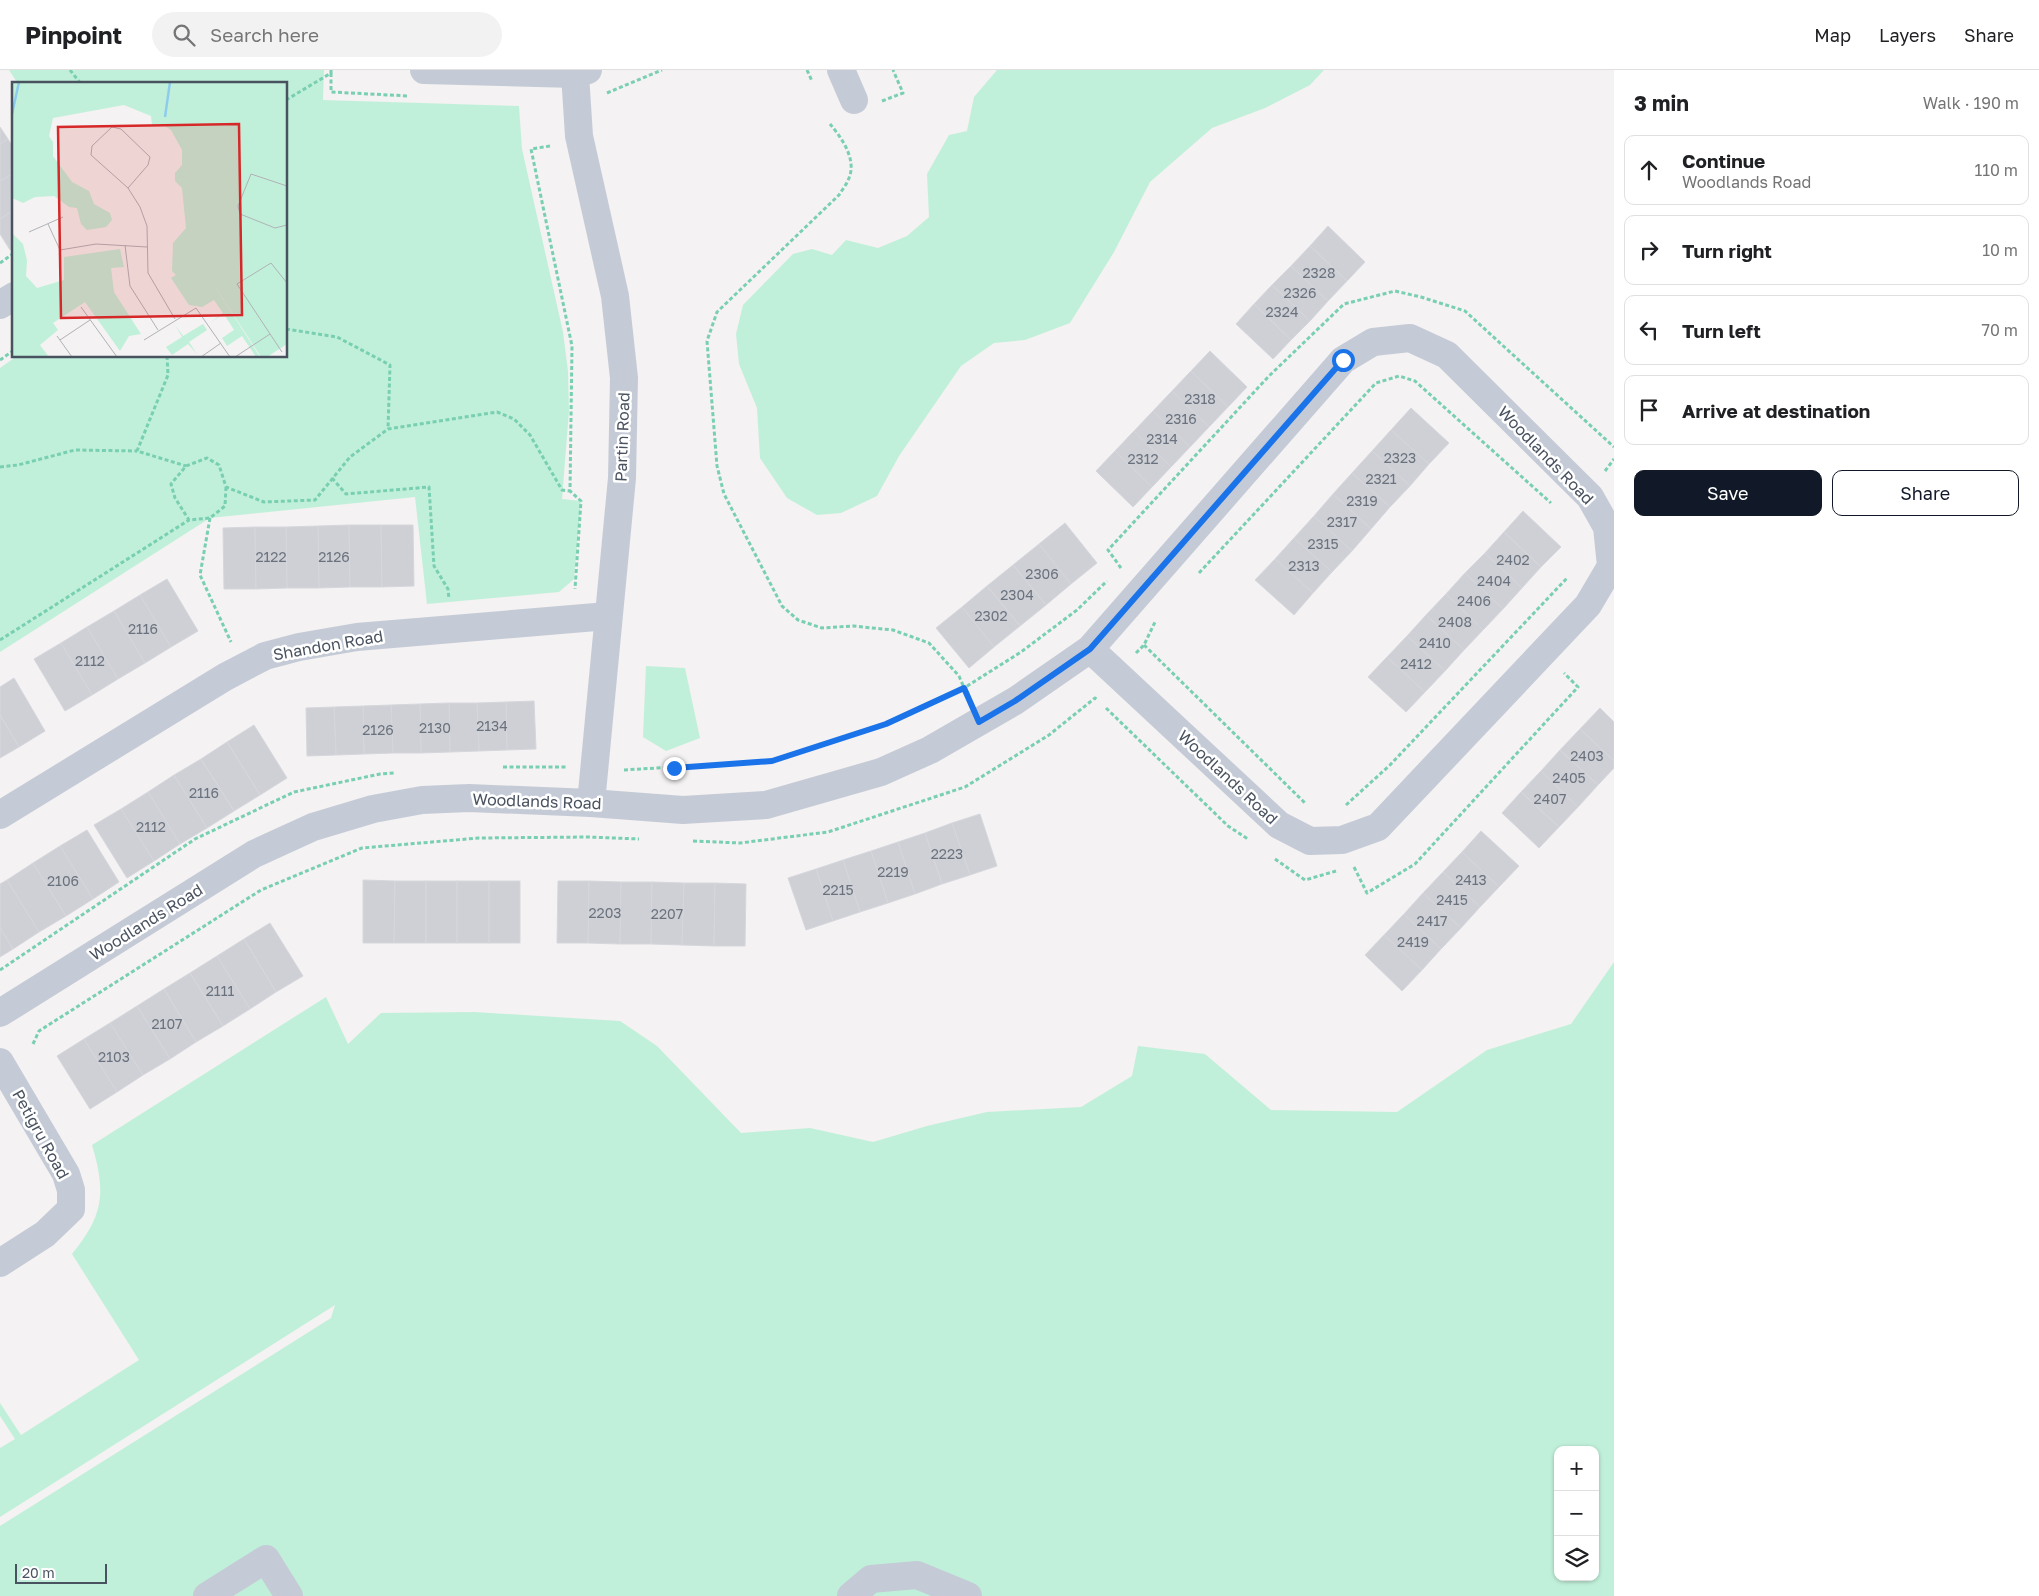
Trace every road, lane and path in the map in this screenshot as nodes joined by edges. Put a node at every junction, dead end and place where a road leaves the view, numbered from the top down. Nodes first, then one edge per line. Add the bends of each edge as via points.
1 (70, 70) edge
2 (841, 70) edge
3 (331, 72) edge
4 (582, 72) edge
5 (79, 82) edge
6 (421, 83) edge
7 (288, 99) edge
8 (854, 100) dead end
9 (830, 124) dead end
10 (556, 145) dead end
11 (12, 254) edge
12 (0, 263) edge
13 (12, 297) edge
14 (0, 305) edge
15 (288, 329) edge
16 (12, 351) edge
17 (167, 358) edge
18 (0, 360) edge
19 (388, 429) junction
20 (137, 451) junction
21 (186, 466) junction
22 (0, 467) edge
23 (332, 478) junction
24 (226, 487) junction
25 (570, 491) junction
26 (1558, 510) dead end
27 (210, 518) junction
28 (188, 520) junction
29 (1575, 570) dead end
30 (1196, 576) dead end
31 (608, 616) junction
32 (574, 619) junction
33 (1156, 619) dead end
34 (451, 629) junction
35 (0, 640) edge
36 (1090, 649) junction
37 (1569, 665) dead end
38 (242, 667) junction
39 (964, 688) junction
40 (979, 722) junction
41 (618, 770) dead end
42 (591, 803) junction
43 (1308, 806) dead end
44 (1339, 811) dead end
45 (0, 815) edge
46 (646, 839) dead end
47 (684, 841) dead end
48 (1252, 842) dead end
49 (1274, 858) dead end
50 (1346, 869) dead end
51 (1338, 871) dead end
52 (0, 1013) edge
53 (33, 1044) dead end
54 (0, 1062) edge
55 (0, 1263) edge
56 (207, 1596) edge
57 (289, 1596) edge
58 (851, 1596) edge
59 (968, 1596) edge

1 - 5 path
2 - 8 street
3 - 6 path via 331,92
3 - 7 path
4 - 6 street, Partin Road
4 - 31 street, Partin Road via 579,136 615,296 624,378 622,478
9 - 39 path via 842,139 850,159 850,176 839,195 717,312 714,319 707,341 717,466 724,494 782,606 798,620 822,628 853,626 893,630 929,643 959,676
10 - 25 path via 531,149 572,346
11 - 12 path
13 - 14 street
15 - 19 path via 337,337 390,365
16 - 18 path
17 - 20 path via 168,374
19 - 23 path via 350,457
19 - 25 path via 497,412 514,419 530,435 562,490
20 - 21 path
20 - 22 path via 75,450
21 - 24 path via 207,458 219,465
21 - 28 path via 171,484 174,498
23 - 24 path via 315,500 264,502
23 - 34 path via 346,494 429,486 434,566 448,589
24 - 27 path via 225,506
25 - 32 path via 581,501
26 - 30 path via 1415,381 1399,376 1376,383
27 - 28 path
27 - 38 path via 200,575
28 - 35 path
29 - 44 path via 1390,765
31 - 32 street, Shandon Road
31 - 42 street, Partin Road
32 - 34 street, Shandon Road
33 - 43 path via 1144,645
34 - 38 street, Shandon Road via 357,637 300,647 265,656
36 - 36 street, Woodlands Road via 1279,825 1310,841 1342,840 1378,827 1588,605 1611,566 1608,527 1590,497 1448,355 1410,338 1373,342 1343,360
36 - 40 street, Woodlands Road
37 - 50 path via 1563,672 1578,688 1416,864 1367,893 1354,866
38 - 45 street, Shandon Road
39 - 40 path
39 - 41 path via 886,724 772,761
40 - 42 street, Woodlands Road via 930,750 881,772 766,805 683,810
42 - 52 street, Woodlands Road via 469,798 422,800 373,809 313,827 254,854
46 - 53 path via 479,838 362,848 261,890 39,1031
47 - 48 path via 740,843 828,832 965,787 1049,735 1096,698 1228,826
49 - 51 path via 1305,880
54 - 55 street, Petigru Road via 66,1174 72,1190 71,1209 45,1234
56 - 57 street via 266,1559
58 - 59 street via 871,1579 917,1575

